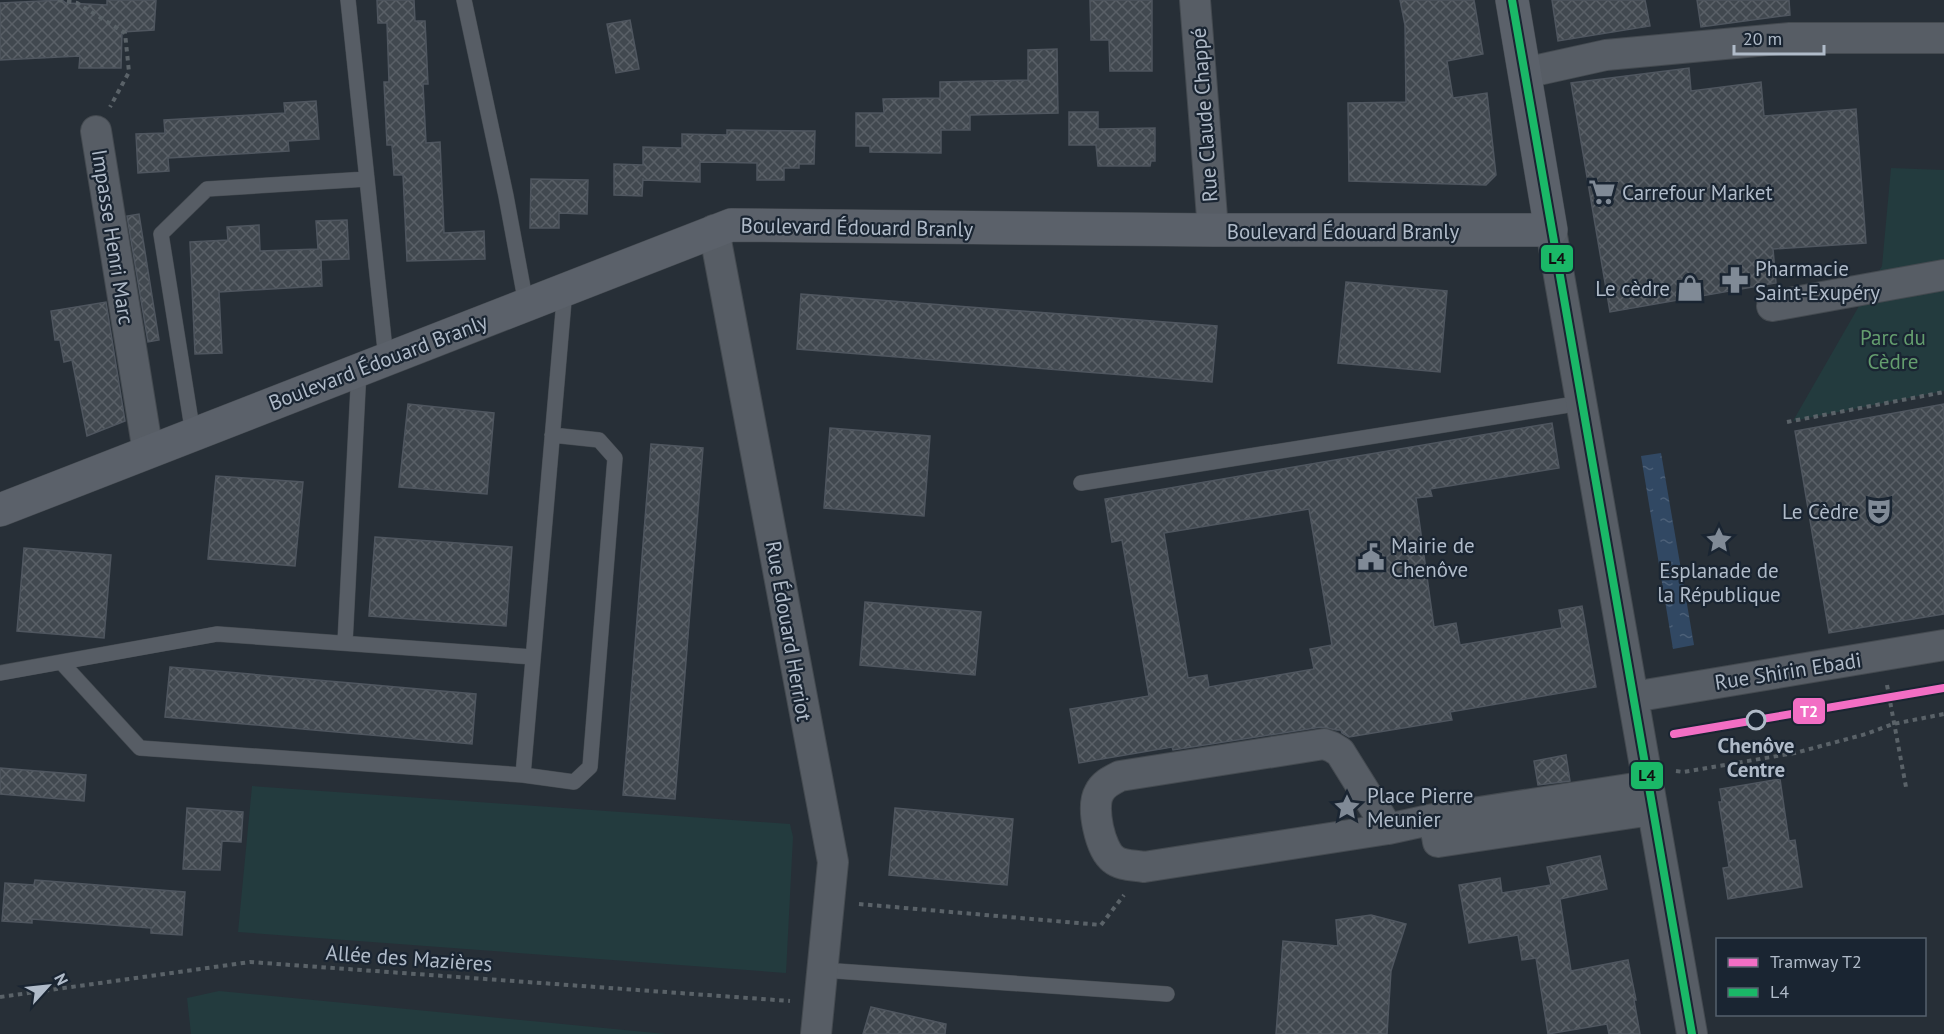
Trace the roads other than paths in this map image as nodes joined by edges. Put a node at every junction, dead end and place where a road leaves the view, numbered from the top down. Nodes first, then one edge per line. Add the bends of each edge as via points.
1 (348, 0) edge
2 (464, 0) edge
3 (1195, 0) edge
4 (1512, 0) edge
5 (1944, 38) edge
6 (1525, 73) junction
7 (96, 130) road end
8 (368, 179) junction
9 (714, 230) junction
10 (1213, 230) junction
11 (1551, 230) junction
12 (1944, 275) edge
13 (565, 289) junction
14 (526, 304) junction
15 (1772, 306) dead end
16 (373, 364) junction
17 (1581, 403) junction
18 (193, 435) junction
19 (552, 435) junction
20 (148, 452) junction
21 (1081, 483) dead end
22 (0, 510) edge
23 (345, 643) junction
24 (1944, 645) edge
25 (533, 657) junction
26 (61, 662) junction
27 (0, 673) edge
28 (1633, 697) junction
29 (523, 775) junction
30 (1648, 787) junction
31 (1388, 829) junction
32 (822, 970) junction
33 (1167, 994) dead end
34 (816, 1034) edge
35 (1692, 1034) edge

1 - 8 lane
2 - 14 lane
3 - 10 street, Rue Claude Chappé
4 - 6 street
5 - 6 street via 1790,38 1606,55
6 - 11 street
7 - 20 street, Impasse Henri Marc
8 - 16 lane
8 - 18 lane via 207,189 161,234
9 - 10 street, Boulevard Édouard Branly via 731,225
9 - 13 street, Boulevard Édouard Branly
9 - 32 street, Rue Édouard Herriot via 832,862
10 - 11 street, Boulevard Édouard Branly
11 - 17 street
12 - 15 street
13 - 14 street, Boulevard Édouard Branly
13 - 19 lane
14 - 16 street, Boulevard Édouard Branly
16 - 18 street, Boulevard Édouard Branly
16 - 23 lane
17 - 21 lane
17 - 28 street
18 - 20 street, Boulevard Édouard Branly
19 - 25 lane
19 - 29 lane via 599,440 615,458 590,767 574,782
20 - 22 street, Boulevard Édouard Branly
23 - 25 lane
23 - 26 lane via 217,634
24 - 28 street, Rue Shirin Ebadi
25 - 29 lane
26 - 27 lane
26 - 29 lane via 140,748
28 - 30 street
30 - 31 street via 1438,842 1434,819
30 - 35 street
31 - 31 street via 1340,752 1324,744 1120,776 1104,786 1096,801 1101,841 1113,860 1144,867
32 - 33 lane
32 - 34 street, Rue Édouard Herriot

